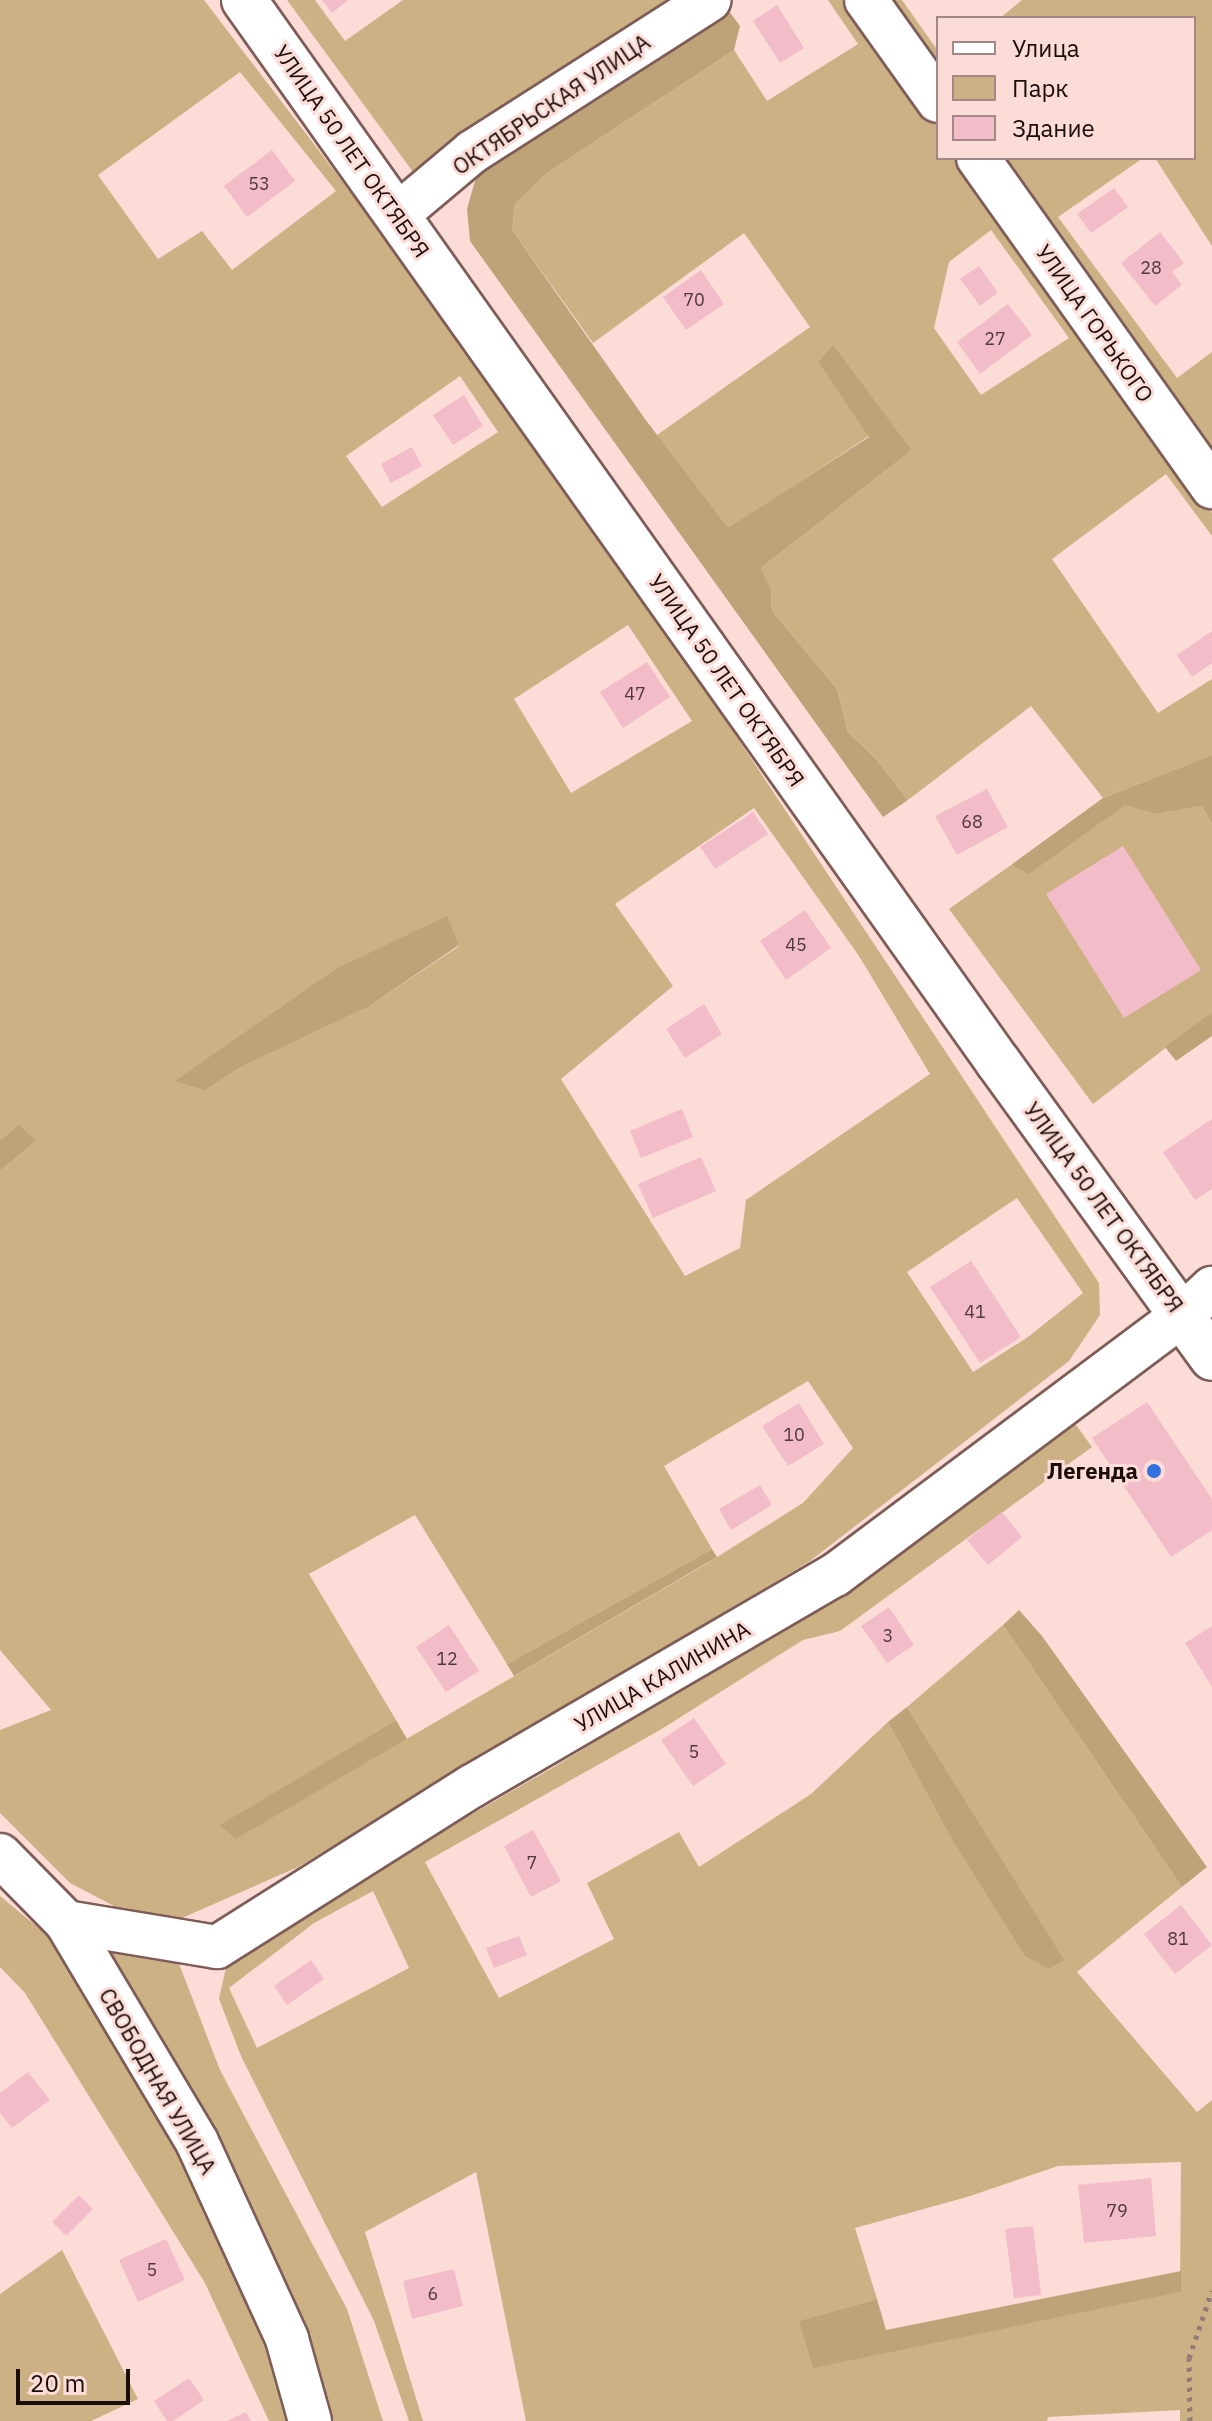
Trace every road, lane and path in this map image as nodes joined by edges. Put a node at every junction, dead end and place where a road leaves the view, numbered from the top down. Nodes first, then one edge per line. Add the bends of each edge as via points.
1 (244, 0) edge
2 (710, 0) edge
3 (866, 0) edge
4 (936, 98) edge
5 (979, 160) edge
6 (397, 215) junction
7 (1212, 487) edge
8 (1198, 1302) edge
9 (1212, 1358) edge
10 (0, 1855) edge
11 (66, 1922) junction
12 (1212, 2291) edge
13 (310, 2421) edge
14 (1190, 2421) edge

1 - 6 main road, УЛИЦА 50 ЛЕТ ОКТЯБРЯ
2 - 6 street, ОКТЯБРЬСКАЯ УЛИЦА via 472,152
3 - 4 street
5 - 7 street, УЛИЦА ГОРЬКОГО
6 - 8 main road, УЛИЦА 50 ЛЕТ ОКТЯБРЯ via 979,1036
8 - 9 main road, УЛИЦА 50 ЛЕТ ОКТЯБРЯ
8 - 11 street, УЛИЦА КАЛИНИНА via 835,1575 472,1786 217,1947
10 - 11 street, СВОБОДНАЯ УЛИЦА
11 - 13 street, СВОБОДНАЯ УЛИЦА via 197,2142 287,2339
12 - 14 path via 1189,2358

